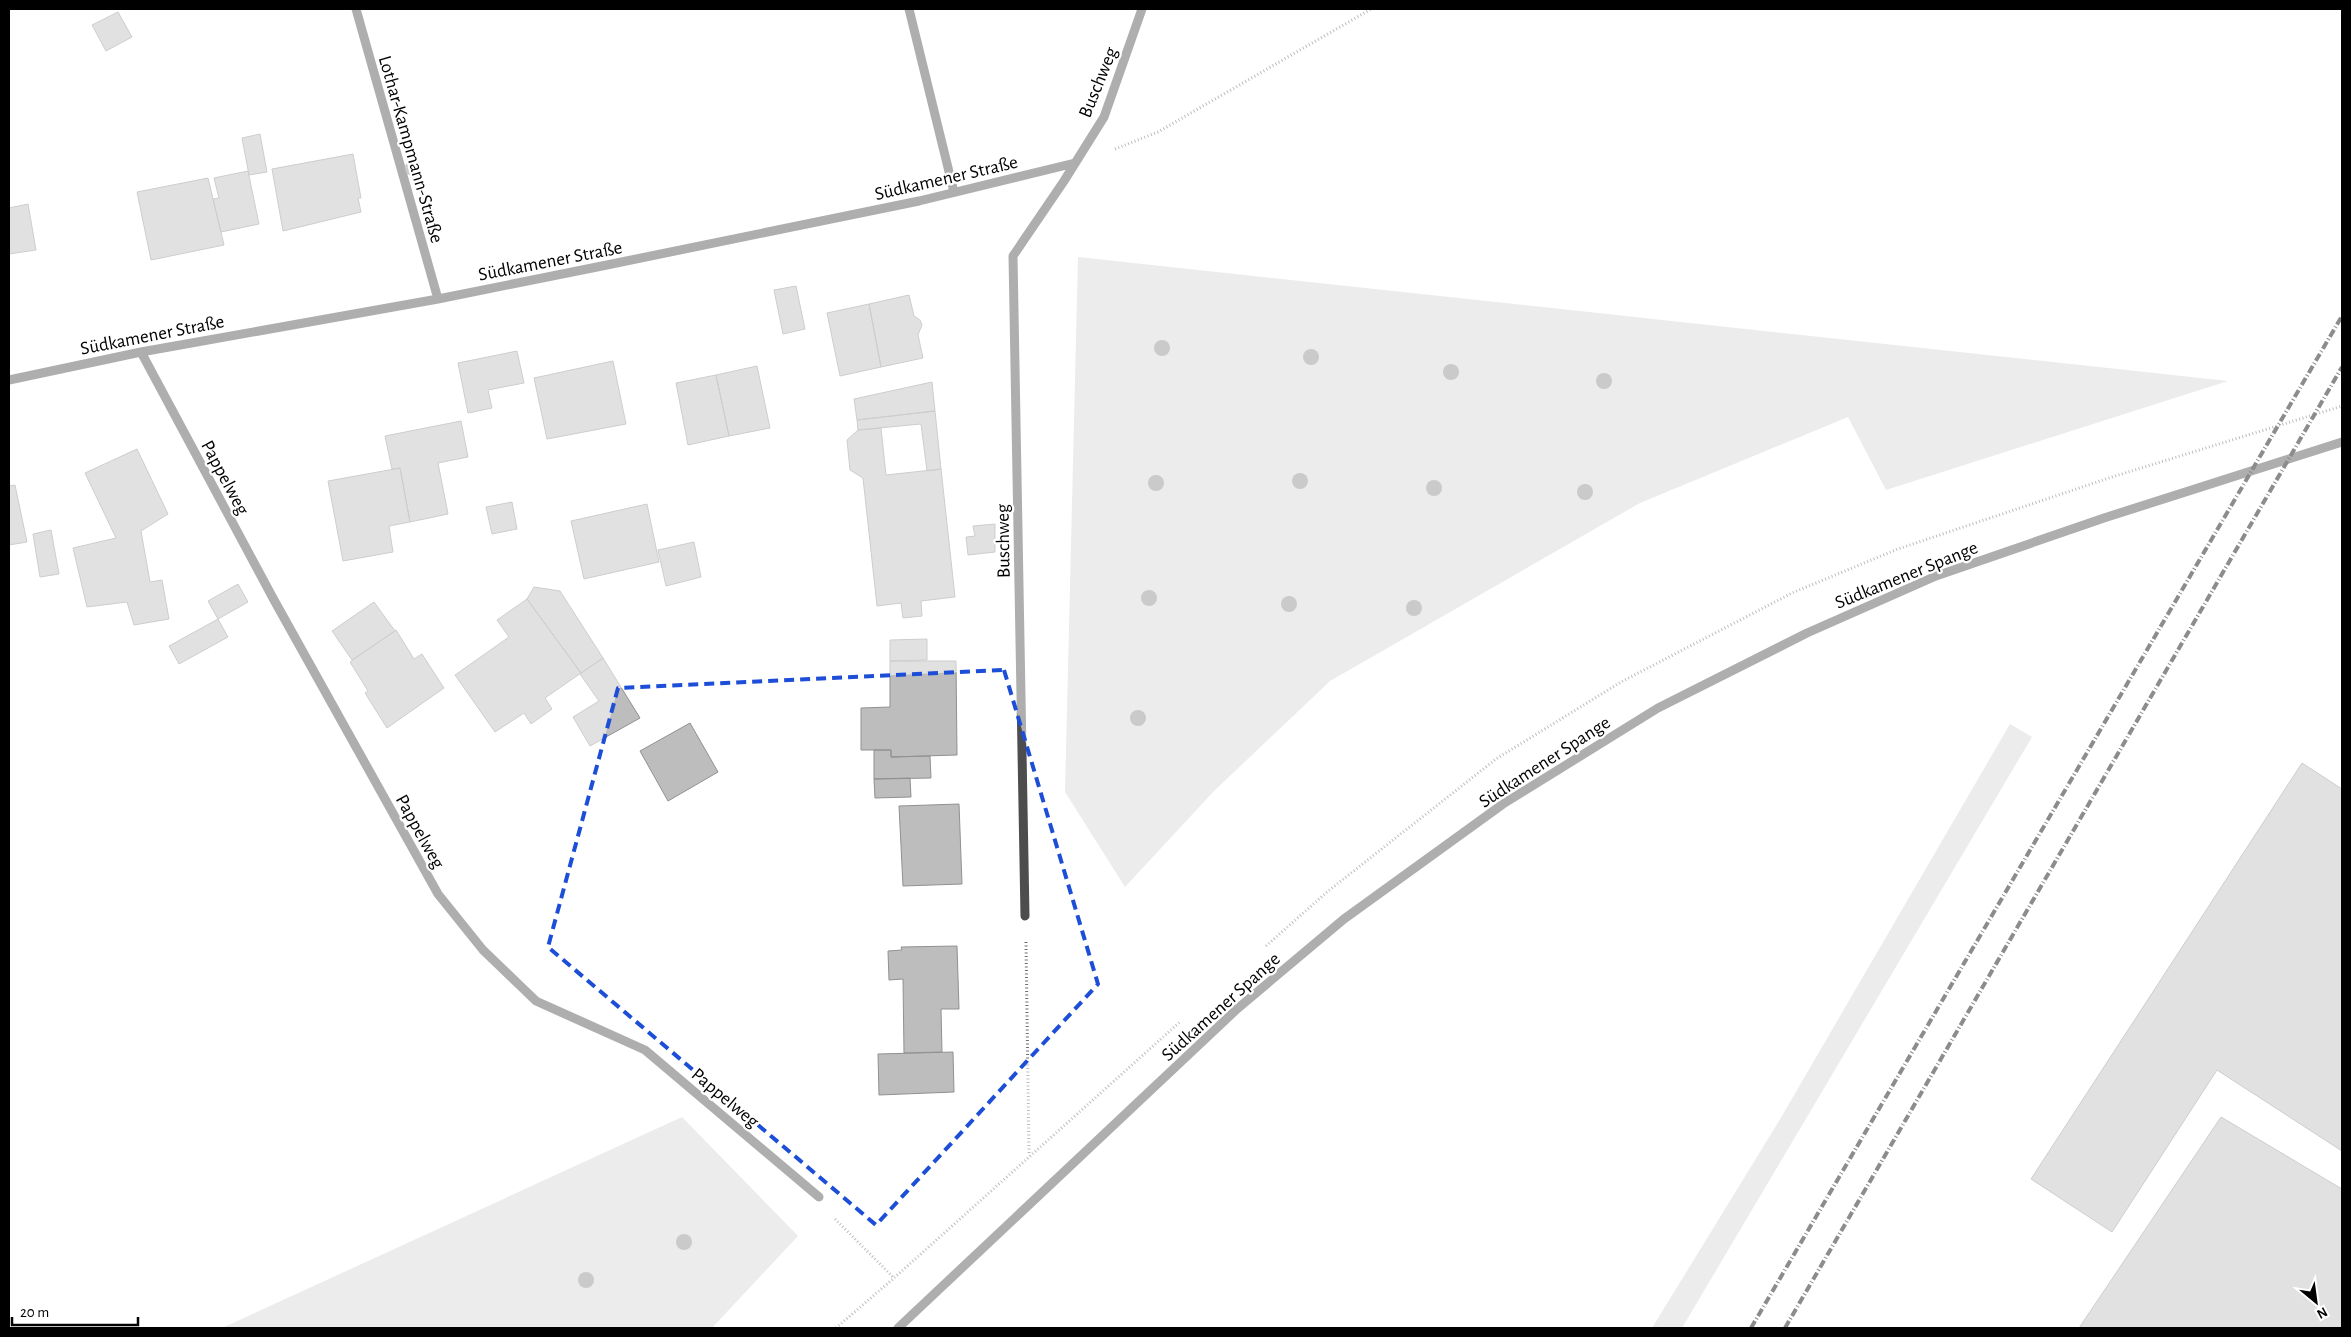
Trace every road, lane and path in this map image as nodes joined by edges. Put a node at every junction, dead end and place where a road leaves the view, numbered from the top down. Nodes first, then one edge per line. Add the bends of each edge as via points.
1 (356, 9) edge
2 (909, 9) edge
3 (1142, 9) edge
4 (1371, 9) edge
5 (1075, 163) junction
6 (954, 192) junction
7 (438, 299) junction
8 (141, 352) junction
9 (9, 380) edge
10 (2342, 442) edge
11 (1327, 892) dead end
12 (1025, 916) joint
13 (1260, 952) dead end
14 (1185, 1018) dead end
15 (1029, 1156) junction
16 (819, 1197) joint
17 (894, 1278) junction
18 (836, 1328) edge
19 (898, 1328) edge

1 - 7 street, Lothar-Kampmann-Straße
2 - 6 street
3 - 5 street, Buschweg via 1104,117
4 - 5 path via 1158,132
5 - 6 street, Südkamener Straße
5 - 12 street, Buschweg via 1013,256
6 - 7 street, Südkamener Straße
7 - 8 street, Südkamener Straße
8 - 9 street, Südkamener Straße
8 - 16 street, Pappelweg via 274,600 443,901 483,950 536,1001 645,1050
10 - 19 street, Südkamener Spange via 1936,576 1806,633 1658,708 1503,804 1344,920 1237,1009
11 - 13 path
12 - 15 path
14 - 15 path
15 - 17 path
16 - 17 path via 833,1217
17 - 18 path

